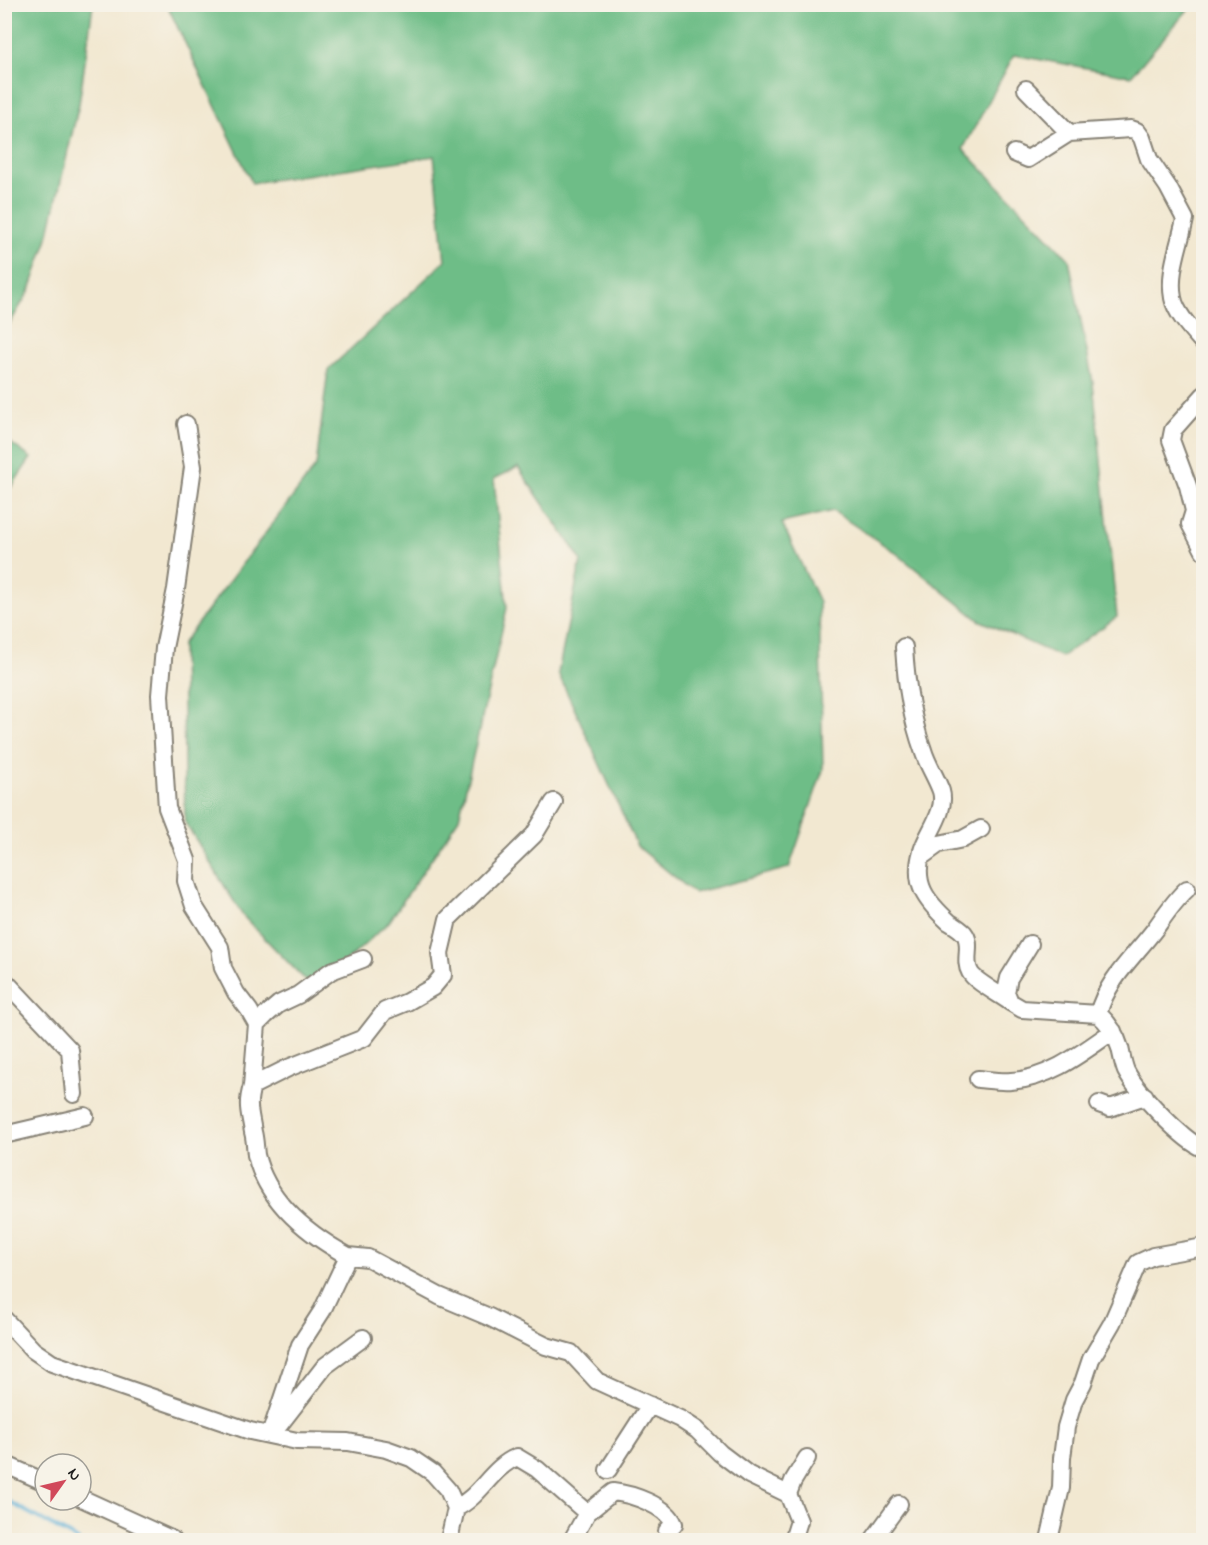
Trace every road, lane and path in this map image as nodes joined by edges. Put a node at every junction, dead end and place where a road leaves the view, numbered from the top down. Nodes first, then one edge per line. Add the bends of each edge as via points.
1 (1026, 89) dead end
2 (1069, 133) junction
3 (1014, 153) dead end
4 (1203, 344) edge
5 (1203, 395) edge
6 (186, 424) dead end
7 (1203, 551) edge
8 (904, 647) dead end
9 (554, 802) dead end
10 (981, 829) dead end
11 (921, 857) junction
12 (1187, 889) dead end
13 (1030, 945) dead end
14 (363, 960) dead end
15 (4, 980) edge
16 (1010, 1002) junction
17 (1098, 1014) junction
18 (257, 1024) junction
19 (1113, 1031) junction
20 (978, 1079) dead end
21 (252, 1086) junction
22 (74, 1094) dead end
23 (1145, 1096) junction
24 (1099, 1104) dead end
25 (85, 1116) dead end
26 (4, 1135) edge
27 (1203, 1149) edge
28 (1203, 1247) edge
29 (348, 1256) junction
30 (4, 1319) edge
31 (363, 1338) dead end
32 (650, 1405) junction
33 (272, 1431) junction
34 (807, 1458) dead end
35 (4, 1464) edge
36 (608, 1470) dead end
37 (33, 1477) edge
38 (788, 1494) junction
39 (93, 1503) edge
40 (899, 1504) dead end
41 (456, 1508) junction
42 (586, 1513) junction
43 (667, 1531) dead end
44 (173, 1540) edge
45 (449, 1540) edge
46 (572, 1540) edge
47 (794, 1540) edge
48 (873, 1540) edge
49 (1049, 1540) edge

1 - 2 street
2 - 3 street via 1028,159
2 - 4 street via 1131,129 1142,138 1149,159 1185,219 1174,264 1173,298
5 - 7 street via 1173,430 1171,440 1194,511 1190,524
6 - 18 street via 193,467 160,695 166,807 187,860 186,881 194,906 220,947 223,968 236,993
8 - 11 street via 906,681 922,748 941,792 941,805
9 - 21 street via 534,835 448,918 440,953 443,975 433,987 385,1011 364,1038
10 - 11 street via 963,839 939,844
11 - 16 street via 921,890 930,904 964,934 969,971
12 - 17 street via 1109,985
13 - 16 street via 1009,978 1006,992
14 - 18 street via 332,971 279,1004
15 - 22 street via 70,1050
16 - 17 street via 1022,1009
17 - 19 street
18 - 21 street
19 - 20 street via 1033,1078 1011,1082
19 - 23 street via 1126,1070
21 - 29 street via 247,1103 256,1156 266,1182 301,1225
23 - 24 street via 1110,1108
23 - 27 street
25 - 26 street
28 - 49 street via 1153,1256 1138,1263 1074,1400 1066,1427 1061,1488
29 - 32 street via 368,1258 439,1296 546,1346 571,1353 597,1381
29 - 33 street via 322,1311 300,1345
30 - 33 street via 33,1350 52,1363 250,1431
31 - 33 street via 325,1366
32 - 36 street
32 - 38 street via 697,1430 749,1475
33 - 41 street via 297,1441 348,1442 411,1458 433,1473 448,1490
34 - 38 street
35 - 37 street
38 - 47 street via 799,1521
39 - 44 street
40 - 48 street
41 - 42 street via 468,1502 517,1457 537,1468
41 - 45 street
42 - 43 street via 613,1492 628,1493 671,1518 674,1524
42 - 46 street

